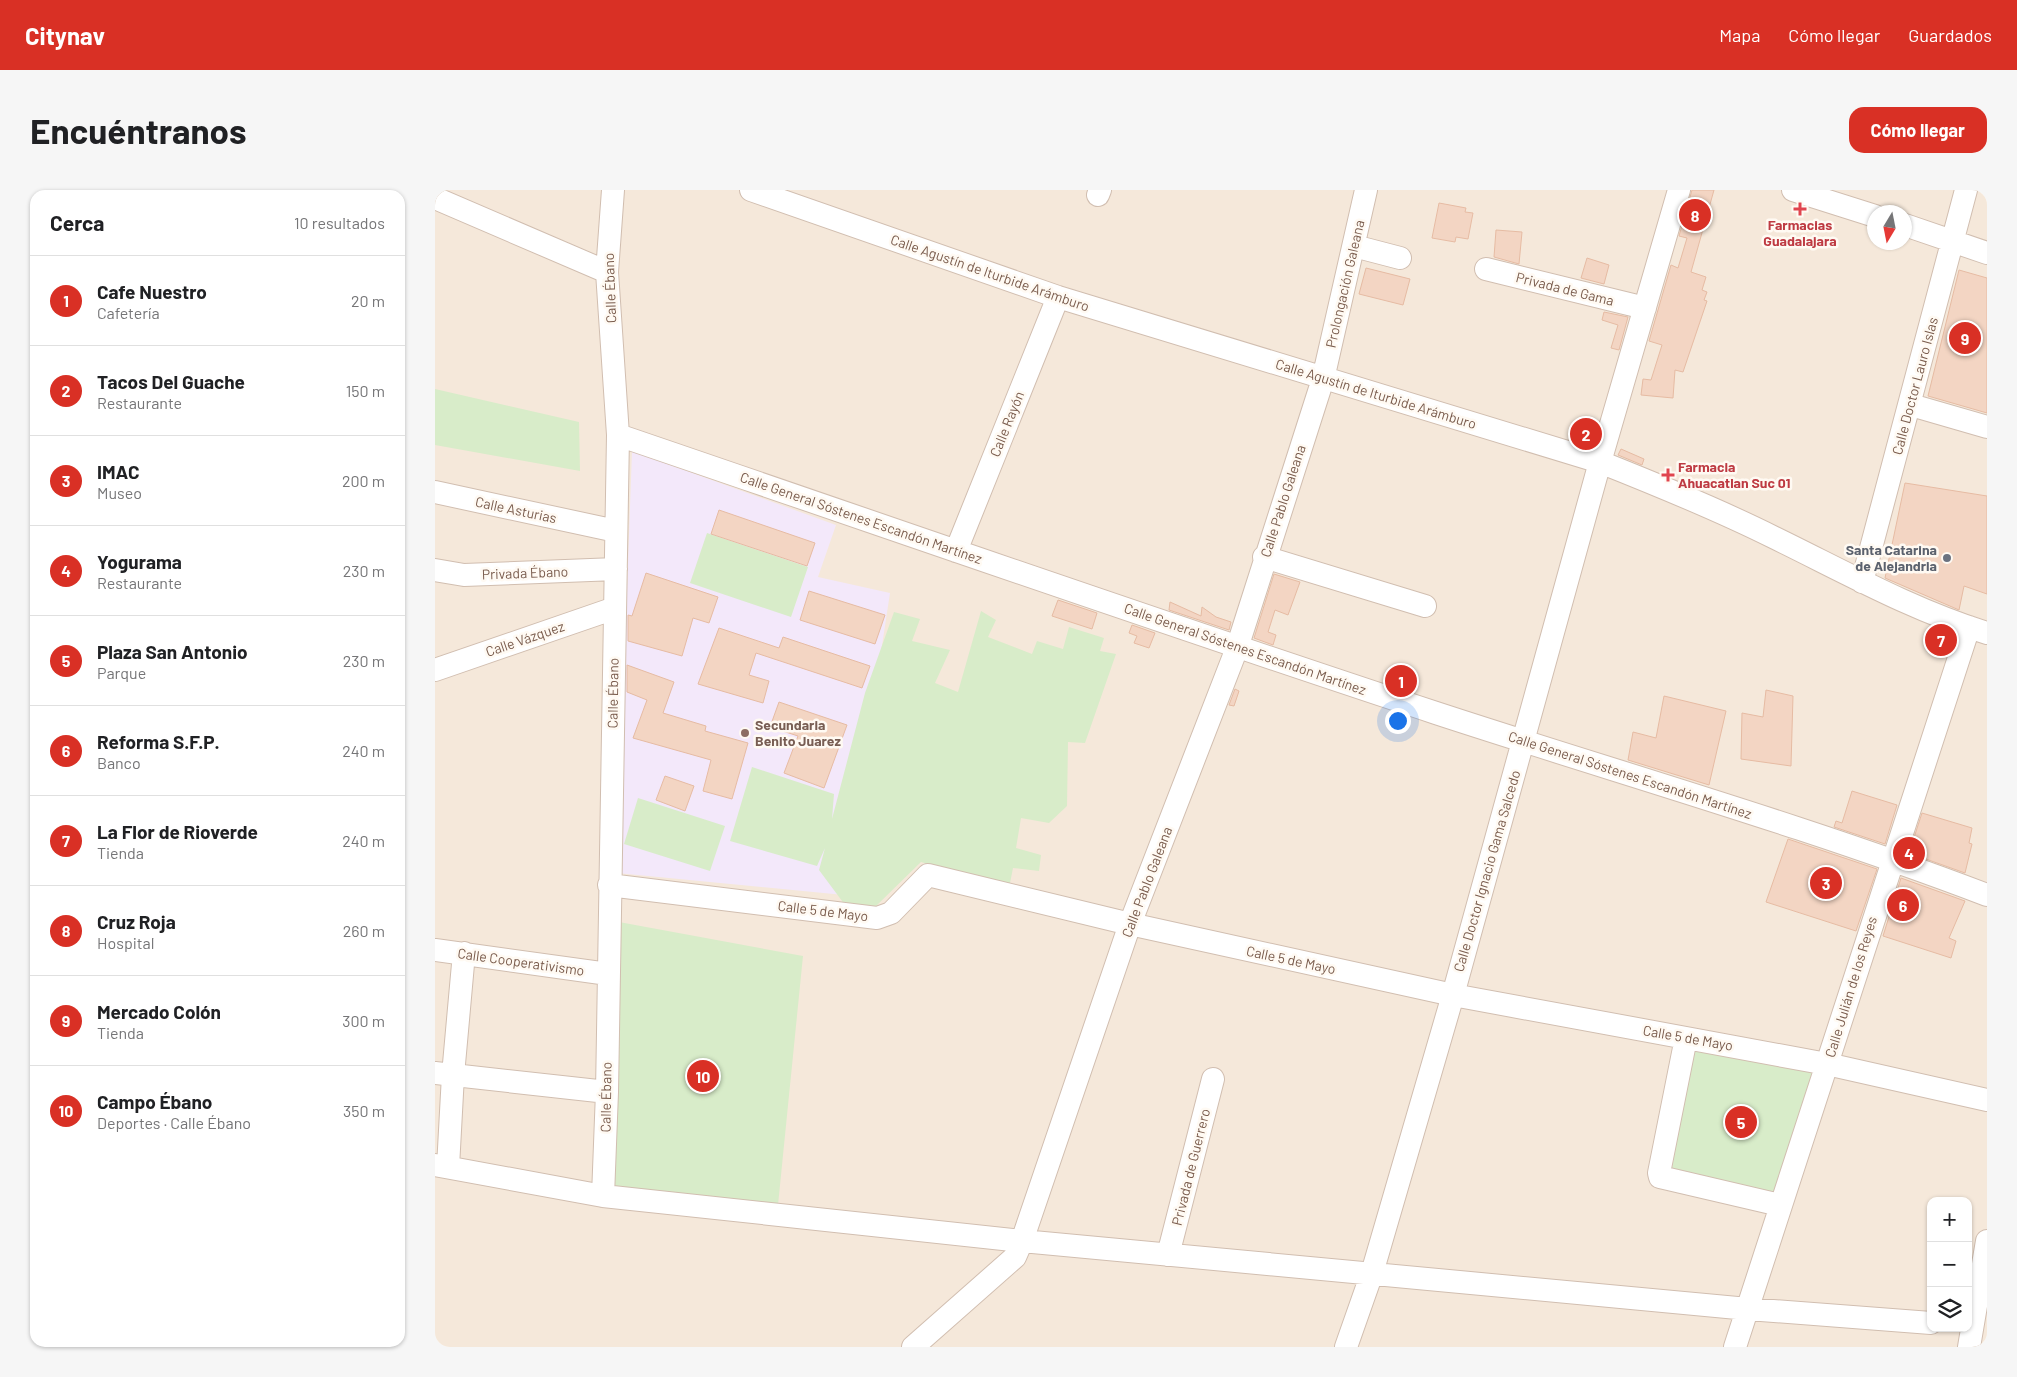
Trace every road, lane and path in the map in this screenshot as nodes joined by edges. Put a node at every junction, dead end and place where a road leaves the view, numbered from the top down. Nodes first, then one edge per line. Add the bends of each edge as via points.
1 (613, 190) edge
2 (751, 190) edge
3 (1367, 190) edge
4 (1679, 190) edge
5 (1793, 190) edge
6 (1966, 190) edge
7 (435, 198) edge
8 (1867, 213) edge
9 (1912, 228) edge
10 (1953, 241) junction
11 (1354, 246) junction
12 (1987, 253) edge
13 (1400, 258) dead end
14 (1486, 269) dead end
15 (607, 272) junction
16 (1058, 297) junction
17 (1645, 308) junction
18 (1323, 379) junction
19 (1911, 405) junction
20 (1987, 427) edge
21 (618, 435) junction
22 (1600, 462) junction
23 (435, 492) edge
24 (607, 529) junction
25 (956, 550) junction
26 (1264, 557) junction
27 (616, 569) junction
28 (435, 570) edge
29 (1862, 582) junction
30 (1425, 606) dead end
31 (615, 608) junction
32 (1978, 630) edge
33 (1237, 648) junction
34 (435, 670) edge
35 (1524, 742) junction
36 (1893, 859) junction
37 (609, 886) junction
38 (1987, 895) edge
39 (1130, 924) junction
40 (435, 950) edge
41 (464, 953) junction
42 (607, 974) junction
43 (1453, 995) junction
44 (1686, 1038) junction
45 (1827, 1064) junction
46 (444, 1074) edge
47 (1213, 1079) dead end
48 (607, 1092) junction
49 (1987, 1100) edge
50 (441, 1166) edge
51 (603, 1196) junction
52 (1780, 1206) junction
53 (1022, 1241) junction
54 (1987, 1241) edge
55 (1169, 1255) junction
56 (1372, 1273) junction
57 (1747, 1309) junction
58 (1927, 1322) edge
59 (1974, 1331) edge
60 (913, 1347) edge
61 (1345, 1347) edge
62 (1735, 1347) edge

1 - 15 street, Calle Ébano
2 - 16 street, Calle Agustín de Iturbide Arámburo
3 - 11 street, Prolongación Galeana
4 - 17 street, Calle Doctor Ignacio Gama Salcedo
5 - 8 street
6 - 10 street, Calle Doctor Lauro Islas
7 - 15 street
9 - 10 street
10 - 12 street
10 - 19 street, Calle Doctor Lauro Islas
11 - 13 street
11 - 18 street, Prolongación Galeana
14 - 17 street, Privada de Gama
15 - 21 street, Calle Ébano
16 - 18 street, Calle Agustín de Iturbide Arámburo
16 - 25 street, Calle Rayón
17 - 22 street, Calle Doctor Ignacio Gama Salcedo
18 - 22 street, Calle Agustín de Iturbide Arámburo
18 - 26 street, Calle Pablo Galeana
19 - 20 street
19 - 29 street, Calle Doctor Lauro Islas
21 - 24 street, Calle Ébano
21 - 25 street, Calle General Sóstenes Escandón Martínez
22 - 29 street, Calle Agustín de Iturbide Arámburo via 1665,487 1772,536
22 - 35 street, Calle Doctor Ignacio Gama Salcedo
23 - 24 street, Calle Asturias
24 - 27 street, Calle Ébano
25 - 33 street, Calle General Sóstenes Escandón Martínez
26 - 30 street
26 - 33 street, Calle Pablo Galeana
27 - 28 street, Privada Ébano via 464,575
27 - 31 street, Calle Ébano
29 - 32 street, Calle Agustín de Iturbide Arámburo
31 - 34 street, Calle Vázquez
31 - 37 street, Calle Ébano
32 - 36 street, Calle Julián de los Reyes
33 - 35 street, Calle General Sóstenes Escandón Martínez
33 - 39 street, Calle Pablo Galeana
35 - 36 street, Calle General Sóstenes Escandón Martínez
35 - 43 street, Calle Doctor Ignacio Gama Salcedo
36 - 38 street, Calle General Sóstenes Escandón Martínez
36 - 45 street, Calle Julián de los Reyes
37 - 39 street, Calle 5 de Mayo via 877,918 891,913 929,875
37 - 42 street, Calle Ébano
39 - 43 street, Calle 5 de Mayo
39 - 53 street, Calle Pablo Galeana
40 - 41 street, Calle Cooperativismo
41 - 42 street, Calle Cooperativismo
41 - 46 street
42 - 48 street, Calle Ébano
43 - 44 street, Calle 5 de Mayo
43 - 56 street, Calle Doctor Ignacio Gama Salcedo
44 - 45 street, Calle 5 de Mayo
44 - 52 street via 1660,1177
45 - 49 street, Calle 5 de Mayo
45 - 52 street, Calle Julián de los Reyes
46 - 48 street
46 - 50 street
47 - 55 street, Privada de Guerrero
48 - 51 street, Calle Ébano
50 - 51 street
51 - 53 street
52 - 57 street, Calle Julián de los Reyes
53 - 55 street
53 - 60 street, Calle Pablo Galeana via 1015,1257
54 - 59 street
55 - 56 street
56 - 57 street
56 - 61 street, Calle Doctor Ignacio Gama Salcedo
57 - 58 street
57 - 62 street, Calle Julián de los Reyes

